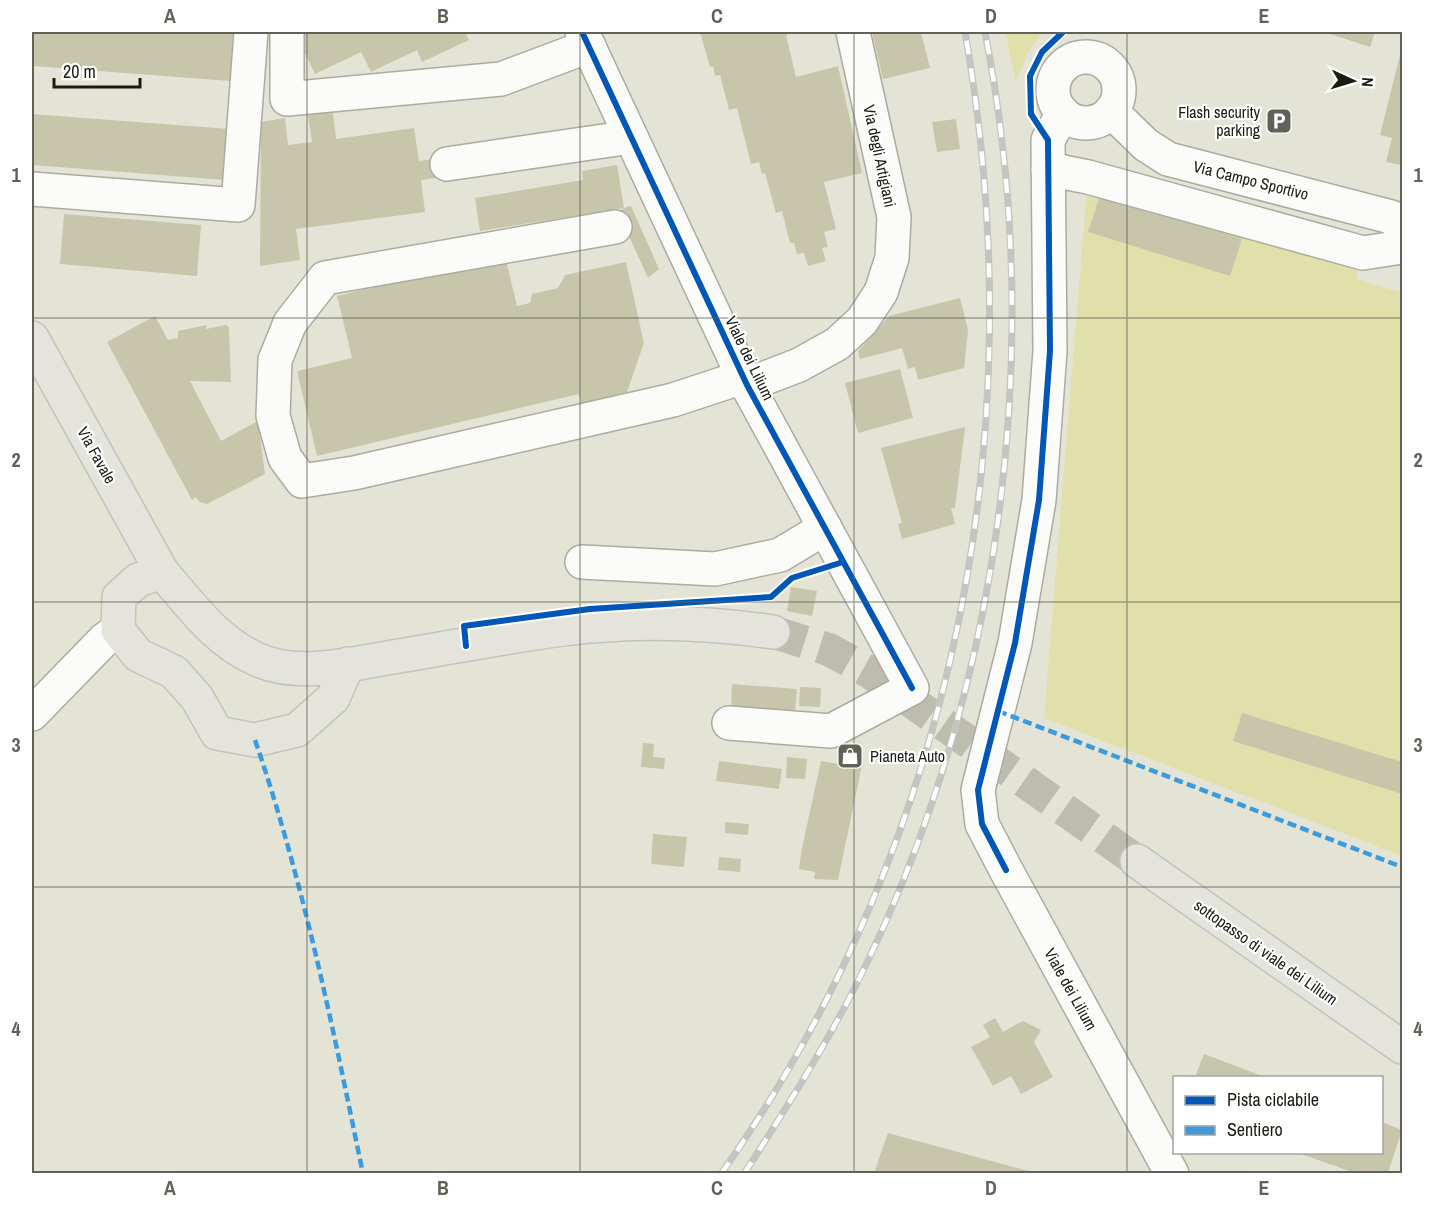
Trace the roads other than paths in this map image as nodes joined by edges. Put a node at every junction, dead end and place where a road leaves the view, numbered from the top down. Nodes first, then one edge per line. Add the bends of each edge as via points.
1 (251, 32) edge
2 (287, 32) edge
3 (853, 32) edge
4 (585, 39) edge
5 (1093, 44) edge
6 (1112, 111) junction
7 (1063, 113) junction
8 (631, 137) junction
9 (447, 164) dead end
10 (1048, 169) junction
11 (32, 189) edge
12 (1402, 226) edge
13 (615, 227) dead end
14 (1402, 247) edge
15 (32, 338) edge
16 (745, 381) junction
17 (825, 528) junction
18 (582, 562) dead end
19 (162, 572) junction
20 (118, 630) junction
21 (773, 632) tunnel mouth
22 (348, 664) junction
23 (32, 714) edge
24 (729, 723) dead end
25 (1137, 861) tunnel mouth
26 (1400, 1048) edge
27 (1172, 1173) edge

1 - 11 street via 238,205
2 - 4 street via 287,99 501,79
3 - 16 street, Via degli Artigiani via 894,217 892,258 881,292 862,321 837,344 799,365
4 - 8 street, Viale dei Lilium
5 - 6 street via 1115,73 1119,93
5 - 7 street via 1057,75 1054,95
6 - 7 street via 1093,123 1071,120
6 - 12 street, Via Campo Sportivo via 1146,145 1168,159 1391,217
7 - 10 street via 1048,140
8 - 9 street
8 - 16 street, Viale dei Lilium
10 - 14 street via 1364,254
10 - 27 street, Viale dei Lilium via 1050,351 1039,500 1017,632 980,777 978,802 982,824 1006,870
13 - 16 street, Via degli Artigiani via 325,278 290,323 275,360 273,416 285,458 302,481 354,473
15 - 19 main road, Via Favale
16 - 17 street, Viale dei Lilium
17 - 18 street via 780,555 715,569
17 - 24 street, Viale dei Lilium via 912,688 831,731
19 - 20 main road via 138,580 119,597
19 - 22 main road, Via Favale via 208,625 255,659 291,668
20 - 22 main road via 138,655 174,672 197,698 217,733 255,740 297,730 333,698
20 - 23 street
21 - 22 main road via 666,621 576,628
25 - 26 main road, sottopasso di viale dei Lilium

